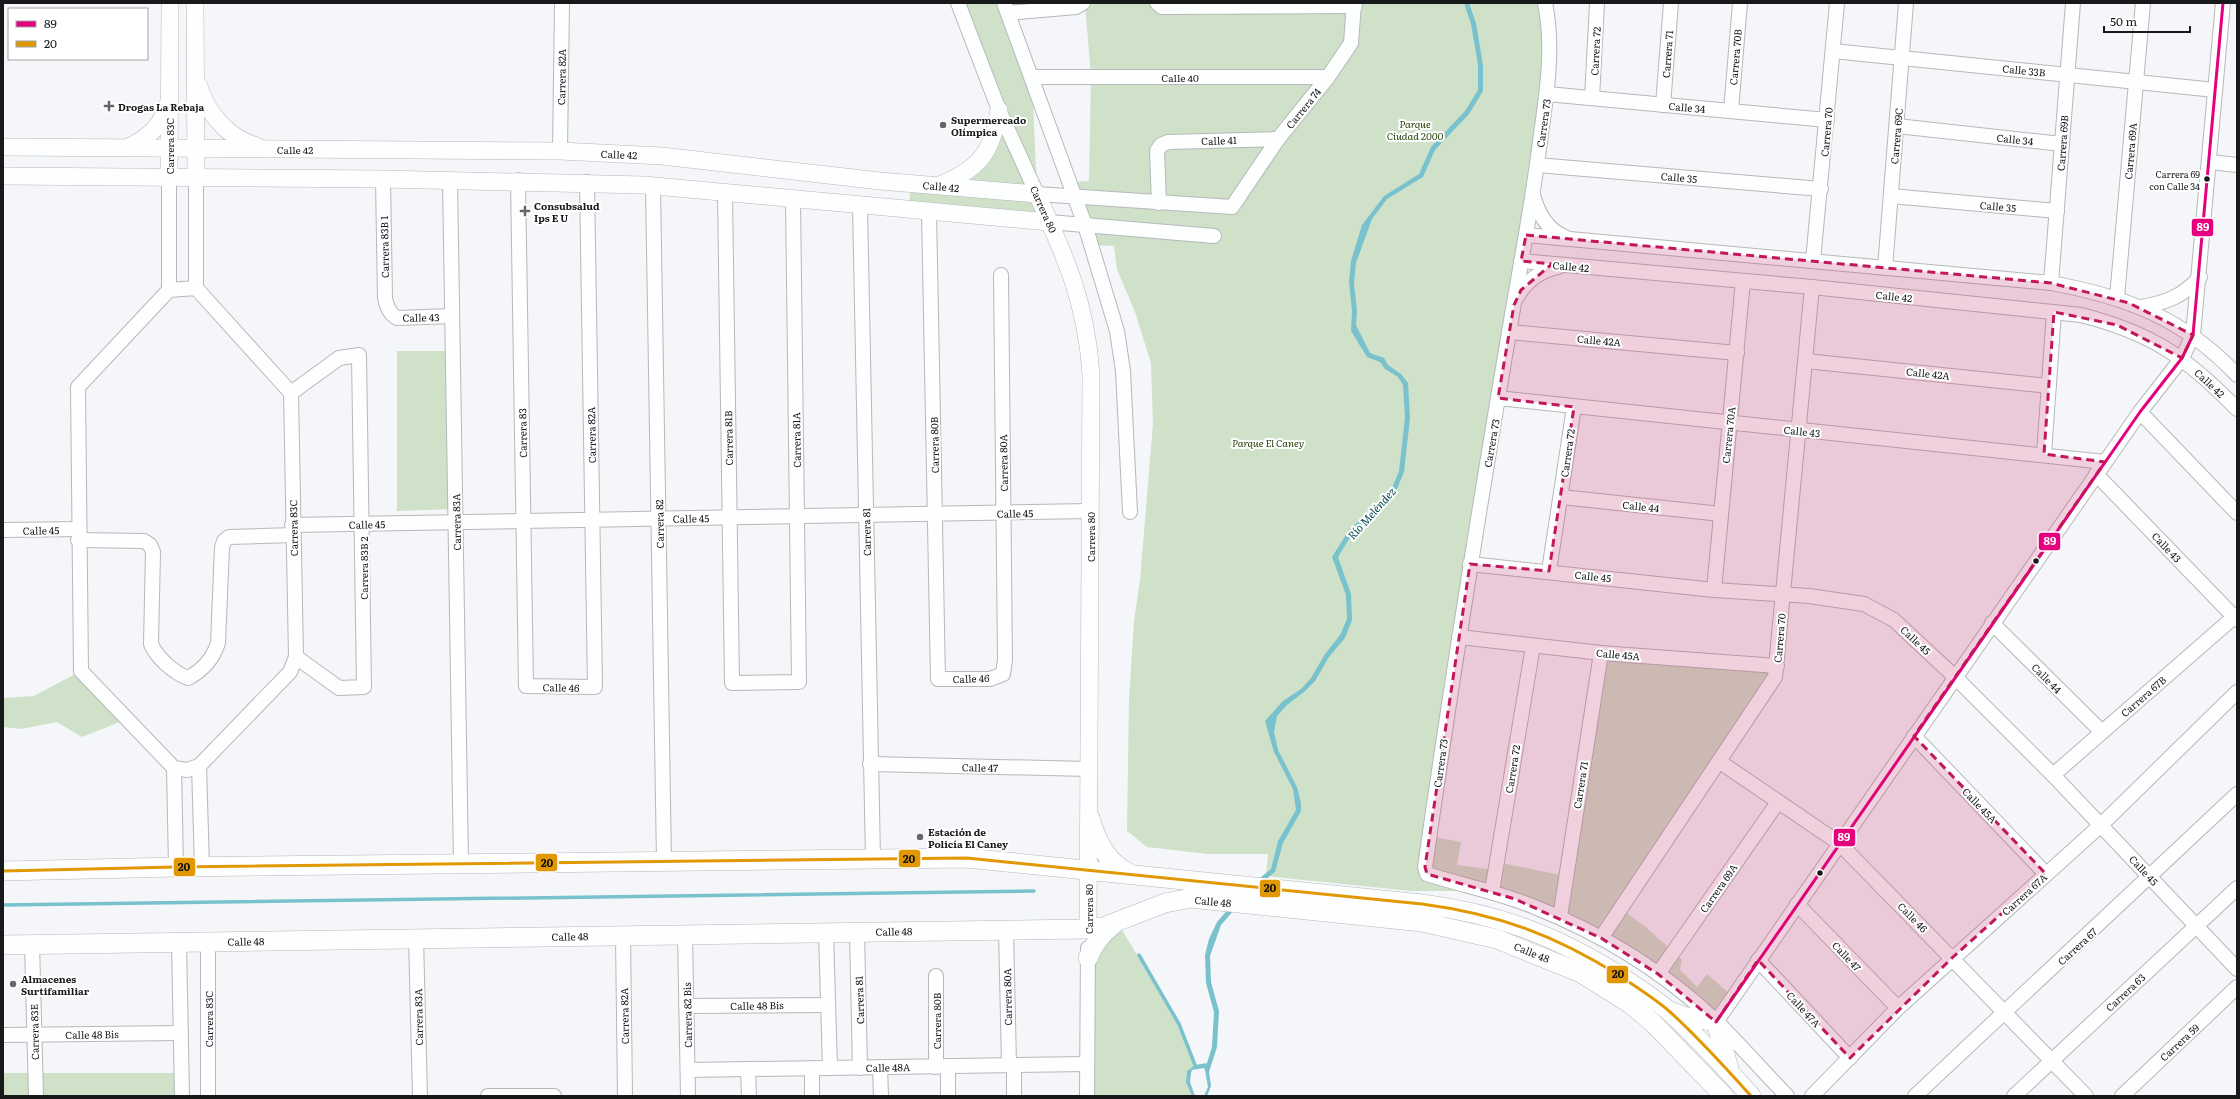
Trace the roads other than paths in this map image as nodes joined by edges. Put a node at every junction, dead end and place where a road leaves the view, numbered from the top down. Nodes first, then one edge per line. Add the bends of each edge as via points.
1 (170, 3) edge
2 (196, 3) edge
3 (562, 3) edge
4 (958, 3) edge
5 (1545, 3) edge
6 (1597, 3) edge
7 (1670, 3) edge
8 (1740, 3) edge
9 (1837, 3) edge
10 (1906, 3) edge
11 (2074, 3) edge
12 (2143, 3) edge
13 (2223, 3) edge
14 (1082, 4) edge
15 (1157, 4) edge
16 (1355, 4) edge
17 (1006, 8) edge
18 (1833, 51) junction
19 (1902, 58) junction
20 (195, 66) junction
21 (2067, 75) junction
22 (1032, 77) junction
23 (1328, 77) junction
24 (2136, 82) junction
25 (2215, 90) junction
26 (170, 94) junction
27 (1547, 94) junction
28 (1592, 98) junction
29 (1663, 105) junction
30 (999, 110) junction
31 (1731, 111) junction
32 (1827, 120) junction
33 (1897, 126) junction
34 (1278, 139) junction
35 (2062, 144) junction
36 (3, 147) edge
37 (126, 148) junction
38 (170, 148) junction
39 (196, 148) junction
40 (275, 149) junction
41 (560, 151) junction
42 (2210, 162) junction
43 (1537, 165) junction
44 (2237, 165) edge
45 (3, 176) edge
46 (169, 177) junction
47 (196, 178) junction
48 (383, 179) junction
49 (450, 180) junction
50 (518, 180) junction
51 (587, 182) junction
52 (938, 185) junction
53 (653, 186) junction
54 (1821, 189) junction
55 (725, 193) junction
56 (1037, 194) junction
57 (1533, 194) junction
58 (1892, 196) junction
59 (1074, 197) junction
60 (793, 199) junction
61 (1159, 203) junction
62 (860, 205) junction
63 (1232, 207) joint
64 (929, 211) junction
65 (2057, 211) junction
66 (1049, 222) junction
67 (1085, 225) junction
68 (1526, 235) junction
69 (1214, 236) dead end
70 (1569, 239) junction
71 (1521, 261) junction
72 (1814, 261) junction
73 (1565, 265) junction
74 (1885, 268) junction
75 (1001, 275) dead end
76 (2200, 277) junction
77 (1743, 281) junction
78 (2051, 283) junction
79 (196, 288) junction
80 (1812, 288) junction
81 (169, 290) junction
82 (2117, 298) junction
83 (1514, 305) junction
84 (2141, 308) junction
85 (2054, 312) junction
86 (391, 314) joint
87 (452, 316) junction
88 (1509, 332) junction
89 (2193, 335) junction
90 (1736, 352) junction
91 (2182, 358) junction
92 (1806, 361) junction
93 (2237, 375) edge
94 (2049, 386) junction
95 (291, 393) junction
96 (1498, 398) junction
97 (1574, 407) junction
98 (2237, 409) edge
99 (2140, 412) junction
100 (1730, 423) junction
101 (1800, 431) junction
102 (2044, 454) junction
103 (2105, 462) junction
104 (2096, 474) junction
105 (1561, 497) junction
106 (1090, 511) junction
107 (1130, 512) dead end
108 (1004, 513) junction
109 (2237, 513) edge
110 (936, 514) junction
111 (1721, 514) junction
112 (866, 515) junction
113 (797, 516) junction
114 (659, 518) junction
115 (730, 518) junction
116 (593, 520) junction
117 (524, 521) junction
118 (456, 522) junction
119 (363, 524) junction
120 (3, 530) edge
121 (293, 530) junction
122 (78, 534) junction
123 (1470, 564) junction
124 (1549, 571) junction
125 (1714, 590) junction
126 (1783, 594) junction
127 (2236, 618) edge
128 (1992, 623) junction
129 (1459, 638) junction
130 (1533, 646) junction
131 (1601, 653) junction
132 (296, 657) junction
133 (1777, 666) junction
134 (1003, 674) joint
135 (1955, 677) junction
136 (938, 679) joint
137 (732, 683) joint
138 (526, 686) joint
139 (595, 687) joint
140 (2237, 692) edge
141 (2102, 732) junction
142 (1914, 736) junction
143 (1720, 762) junction
144 (870, 764) junction
145 (199, 766) junction
146 (174, 768) junction
147 (1089, 769) junction
148 (2053, 775) junction
149 (2237, 794) edge
150 (1778, 802) junction
151 (1090, 818) junction
152 (2101, 825) junction
153 (1839, 843) junction
154 (873, 859) junction
155 (664, 862) junction
156 (461, 864) junction
157 (176, 867) junction
158 (202, 867) junction
159 (1088, 870) junction
160 (3, 871) edge
161 (1131, 874) junction
162 (2046, 874) junction
163 (2150, 877) junction
164 (2237, 888) edge
165 (1492, 891) junction
166 (1797, 904) junction
167 (1560, 917) junction
168 (1117, 922) junction
169 (2197, 926) junction
170 (1006, 929) junction
171 (1088, 929) junction
172 (826, 932) junction
173 (857, 932) junction
174 (685, 934) junction
175 (623, 935) junction
176 (416, 938) junction
177 (1601, 938) junction
178 (208, 941) junction
179 (179, 942) junction
180 (32, 944) junction
181 (3, 945) edge
182 (1953, 957) junction
183 (1088, 958) junction
184 (1758, 960) junction
185 (1585, 965) junction
186 (2237, 969) edge
187 (1658, 974) junction
188 (936, 976) dead end
189 (2237, 987) edge
190 (828, 1005) junction
191 (686, 1006) junction
192 (1898, 1008) junction
193 (1669, 1011) junction
194 (2006, 1012) junction
195 (1716, 1022) junction
196 (181, 1033) junction
197 (3, 1035) edge
198 (34, 1035) junction
199 (1850, 1058) junction
200 (2051, 1061) junction
201 (1087, 1064) junction
202 (1012, 1065) junction
203 (880, 1067) junction
204 (942, 1067) junction
205 (812, 1068) junction
206 (830, 1068) junction
207 (860, 1068) junction
208 (748, 1069) junction
209 (688, 1070) junction
210 (1730, 1073) junction
211 (554, 1095) edge
212 (36, 1096) edge
213 (182, 1096) edge
214 (208, 1096) edge
215 (420, 1096) edge
216 (488, 1096) edge
217 (625, 1096) edge
218 (688, 1096) edge
219 (749, 1096) edge
220 (812, 1096) edge
221 (881, 1096) edge
222 (948, 1096) edge
223 (1014, 1096) edge
224 (1087, 1096) edge
225 (1724, 1096) edge
226 (1751, 1096) edge
227 (1787, 1096) edge
228 (1812, 1096) edge
229 (1915, 1096) edge
230 (2014, 1096) edge
231 (2086, 1096) edge
232 (2122, 1096) edge

1 - 26 street, Carrera 83C
2 - 20 street
3 - 41 street, Carrera 82A
4 - 30 street, Carrera 80
5 - 27 street, Carrera 73 via 1549,47
6 - 28 street, Carrera 72
7 - 29 street, Carrera 71
8 - 31 street, Carrera 70B
9 - 18 street, Carrera 70
10 - 19 street, Carrera 69C
11 - 21 street, Carrera 69B
12 - 24 street, Carrera 69A
13 - 25 street
14 - 17 street via 1076,7
15 - 16 street via 1162,7
16 - 23 street, Carrera 74 via 1351,43
17 - 22 street
18 - 19 street, Calle 33B
18 - 32 street, Carrera 70
19 - 21 street, Calle 33B
19 - 33 street, Carrera 69C
20 - 39 street
20 - 40 street via 204,100 220,123 236,136 255,145
21 - 24 street, Calle 33B
21 - 35 street, Carrera 69B
22 - 23 street, Calle 40
22 - 59 street
23 - 34 street, Carrera 74
24 - 25 street, Calle 33B
24 - 82 street, Carrera 69A
25 - 42 street
26 - 37 street via 165,112 156,128
26 - 38 street, Carrera 83C
27 - 28 street, Calle 34
27 - 43 street, Carrera 73
28 - 29 street, Calle 34
29 - 31 street, Calle 34
30 - 52 street via 994,136 982,158 962,176
30 - 56 street, Carrera 80
31 - 32 street, Calle 34
32 - 54 street, Carrera 70
33 - 35 street, Calle 34
33 - 58 street, Carrera 69C
34 - 61 street, Calle 41 via 1168,142 1161,145 1157,151
34 - 63 street, Carrera 74
35 - 65 street, Carrera 69B
36 - 37 street, Calle 42
37 - 38 street, Calle 42
38 - 39 street, Calle 42
38 - 46 street, Carrera 83C
39 - 40 street, Calle 42
39 - 47 street
40 - 41 street, Calle 42
41 - 52 street, Calle 42 via 662,156 880,181
42 - 44 street
42 - 76 street
43 - 54 street, Calle 35
43 - 57 street, Carrera 73
45 - 46 street
46 - 47 street
46 - 81 street, Carrera 83C
47 - 48 street
47 - 79 street
48 - 49 street
48 - 86 street, Carrera 83B 1 via 385,298
49 - 50 street
49 - 87 street, Carrera 83A
50 - 51 street
50 - 117 street, Carrera 83
51 - 53 street
51 - 116 street, Carrera 82A
52 - 56 street, Calle 42
53 - 55 street
53 - 114 street, Carrera 82
54 - 72 street, Carrera 70
55 - 60 street
55 - 115 street, Carrera 81B
56 - 59 street, Calle 42
56 - 66 street, Carrera 80
57 - 68 street, Carrera 73
57 - 70 street via 1536,206 1546,222
58 - 65 street, Calle 35
58 - 74 street, Carrera 69C
59 - 61 street, Calle 42
59 - 67 street
60 - 62 street
60 - 113 street, Carrera 81A
61 - 63 street, Calle 42
62 - 64 street
62 - 112 street, Carrera 81
64 - 66 street
64 - 110 street, Carrera 80B
65 - 78 street, Carrera 69B
66 - 67 street
66 - 106 street, Carrera 80 via 1080,299 1089,342
67 - 69 street
67 - 107 street via 1117,332 1123,371
68 - 70 street
68 - 71 street, Carrera 73
70 - 72 street
71 - 73 street, Calle 42
71 - 83 street, Carrera 73
72 - 74 street
73 - 77 street, Calle 42
73 - 83 street via 1544,272 1531,280 1521,290
74 - 78 street
75 - 108 street, Carrera 80A
76 - 84 street via 2176,297
76 - 89 street
77 - 80 street, Calle 42
77 - 90 street, Carrera 70A
78 - 82 street
79 - 81 street
79 - 95 street
80 - 85 street, Calle 42
80 - 92 street, Carrera 70
81 - 122 street via 78,387
82 - 84 street
83 - 88 street, Carrera 73
84 - 89 street
85 - 91 street, Calle 42 via 2081,315 2118,325 2152,340
85 - 94 street
86 - 87 street, Calle 43 via 406,319
87 - 118 street, Carrera 83A
88 - 90 street, Calle 42A
88 - 96 street, Carrera 73
89 - 91 street
89 - 93 street
90 - 100 street, Carrera 70A
91 - 98 street, Calle 42
91 - 99 street
92 - 94 street, Calle 42A
92 - 101 street, Carrera 70
94 - 102 street
95 - 119 street, Carrera 83B 2 via 339,358 359,355
95 - 121 street, Carrera 83C
96 - 97 street, Calle 43
96 - 123 street, Carrera 73
97 - 100 street, Calle 43
97 - 105 street, Carrera 72
99 - 103 street
99 - 109 street
100 - 101 street, Calle 43
100 - 111 street, Carrera 70A
101 - 102 street, Calle 43
101 - 126 street, Carrera 70
102 - 103 street, Calle 43
103 - 104 street
104 - 127 street, Calle 43
104 - 128 street
105 - 111 street, Calle 44
105 - 124 street, Carrera 72
106 - 108 street, Calle 45
106 - 147 street, Carrera 80
108 - 110 street, Calle 45
108 - 134 street, Carrera 80A
110 - 112 street, Calle 45
110 - 136 street, Carrera 80B
111 - 125 street, Carrera 70A
112 - 113 street, Calle 45
112 - 144 street, Carrera 81
113 - 115 street, Calle 45
113 - 137 street, Carrera 81A via 800,682
114 - 115 street, Calle 45
114 - 116 street, Calle 45
114 - 155 street, Carrera 82
115 - 137 street, Carrera 81B
116 - 117 street, Calle 45
116 - 139 street, Carrera 82A
117 - 118 street, Calle 45
117 - 138 street, Carrera 83
118 - 119 street, Calle 45
118 - 156 street, Carrera 83A
119 - 121 street, Calle 45
119 - 132 street, Carrera 83B 2 via 364,687 339,688
120 - 122 street, Calle 45
121 - 122 street, Calle 45 via 229,536 224,541 218,644 214,656 196,674 188,678 155,653 151,644 153,552 150,545 144,541
121 - 132 street, Carrera 83C
122 - 146 street via 81,671
123 - 124 street, Calle 45
123 - 129 street, Carrera 73
124 - 125 street, Calle 45
125 - 126 street, Calle 45
126 - 133 street, Carrera 70
126 - 135 street, Calle 45 via 1864,604 1894,620
127 - 141 street, Carrera 67B
128 - 135 street
128 - 141 street, Calle 44
129 - 130 street, Calle 45A
129 - 165 street, Carrera 73 via 1425,866 1427,874 1435,877
130 - 131 street, Calle 45A
130 - 165 street, Carrera 72
131 - 133 street, Calle 45A
131 - 167 street, Carrera 71
132 - 145 street, Carrera 83C via 290,672
133 - 143 street, Carrera 70 via 1771,685
134 - 136 street, Calle 46 via 990,679
135 - 142 street
135 - 148 street, Calle 45
138 - 139 street, Calle 46
140 - 152 street, Carrera 67A
141 - 148 street, Carrera 67B
142 - 153 street
142 - 162 street, Calle 45A
143 - 150 street, Calle 46
143 - 177 street, Carrera 70
144 - 147 street, Calle 47
144 - 154 street, Carrera 81
145 - 146 street via 187,770
145 - 158 street
146 - 157 street
147 - 151 street, Carrera 80
148 - 152 street, Calle 45
149 - 163 street, Carrera 67
150 - 153 street, Calle 46
150 - 187 street, Carrera 69A
151 - 159 street, Carrera 80
151 - 161 main road via 1100,844 1108,856 1122,870
152 - 162 street, Carrera 67A
152 - 163 street, Calle 45
153 - 166 street
153 - 182 street, Calle 46
154 - 155 main road, Calle 48
154 - 159 main road, Calle 48 via 967,858
155 - 156 main road, Calle 48
156 - 158 main road, Calle 48
157 - 158 main road, Calle 48
157 - 160 main road, Calle 48
159 - 161 main road, Calle 48
159 - 171 street, Carrera 80
161 - 185 main road, Calle 48 via 1459,909 1541,933
162 - 182 street, Carrera 67A
163 - 169 street, Calle 45
163 - 194 street, Carrera 67
164 - 169 street, Carrera 63
165 - 167 street
166 - 184 street
166 - 192 street, Calle 47
167 - 177 street
168 - 171 main road, Calle 48
168 - 183 main road via 1103,932
168 - 185 main road, Calle 48 via 1165,904 1191,898 1422,922 1497,939
169 - 186 street, Calle 45
169 - 200 street, Carrera 63
170 - 171 main road, Calle 48
170 - 173 main road, Calle 48
170 - 202 street, Carrera 80A
171 - 183 street, Carrera 80
172 - 173 main road, Calle 48
172 - 174 main road, Calle 48
172 - 190 street
173 - 207 street, Carrera 81
174 - 175 main road, Calle 48
174 - 191 street, Carrera 82 Bis
175 - 176 main road, Calle 48
175 - 217 street, Carrera 82A
176 - 178 main road, Calle 48
176 - 215 street, Carrera 83A
177 - 187 street
178 - 179 main road, Calle 48
178 - 214 street, Carrera 83C
179 - 180 main road, Calle 48
179 - 196 street
180 - 181 main road, Calle 48
180 - 198 street, Carrera 83E
182 - 192 street, Carrera 67A
182 - 194 street, Calle 46
183 - 201 street, Carrera 80
184 - 195 street
184 - 199 street, Calle 47A
185 - 193 main road, Calle 48 via 1644,992
185 - 225 main road, Calle 48 via 1653,1023
187 - 195 street
188 - 204 street, Carrera 80B
189 - 232 street, Carrera 59
190 - 191 street, Calle 48 Bis
190 - 206 street
191 - 209 street, Carrera 82 Bis
192 - 199 street, Carrera 67A
193 - 195 main road
193 - 210 main road, Calle 48
194 - 200 street, Calle 46
194 - 229 street, Carrera 67
195 - 210 main road
195 - 227 street
196 - 198 street, Calle 48 Bis
196 - 213 street
197 - 198 street, Calle 48 Bis
198 - 212 street, Carrera 83E
199 - 228 street, Carrera 67A
200 - 230 street, Carrera 63
200 - 231 street, Calle 46
201 - 202 street, Calle 48A
201 - 224 street, Carrera 80
202 - 204 street, Calle 48A
202 - 223 street, Carrera 80A
203 - 204 street, Calle 48A
203 - 207 street, Calle 48A
203 - 221 street
204 - 222 street, Carrera 80B
205 - 206 street, Calle 48A
205 - 208 street, Calle 48A
205 - 220 street
206 - 207 street, Calle 48A
208 - 209 street, Calle 48A
208 - 219 street
209 - 218 street, Carrera 82 Bis
210 - 226 main road, Calle 48
211 - 216 street

